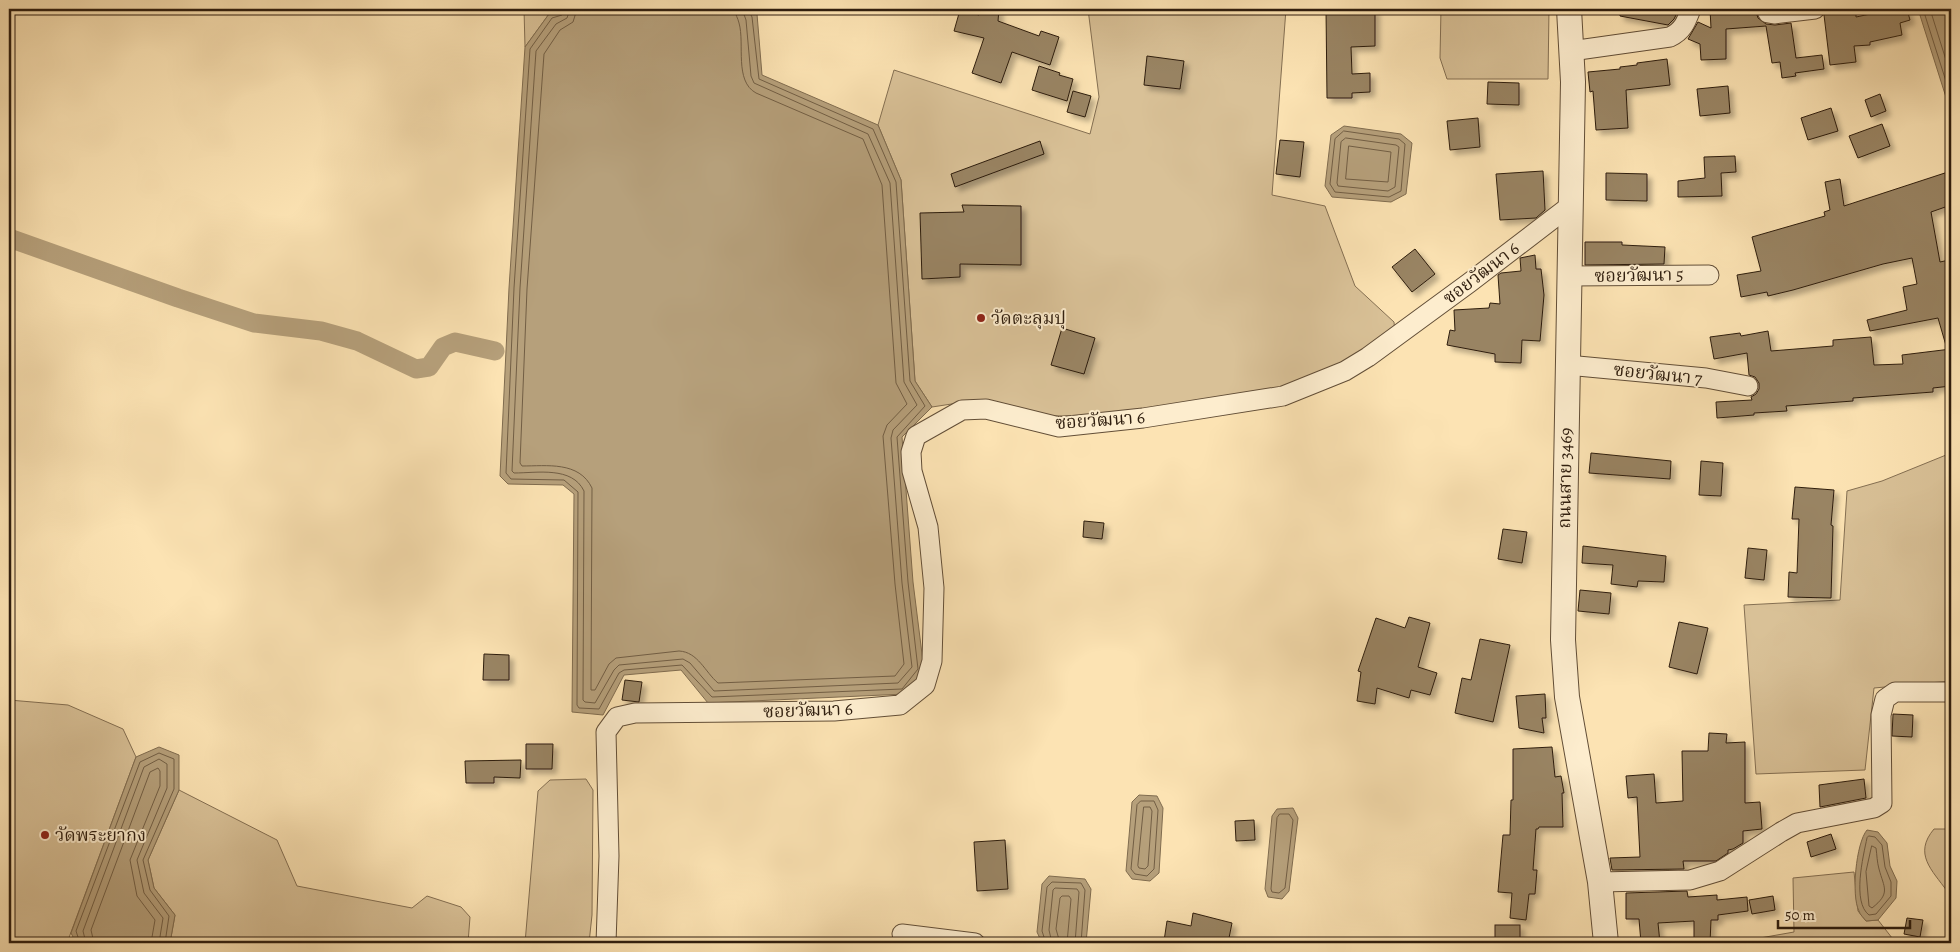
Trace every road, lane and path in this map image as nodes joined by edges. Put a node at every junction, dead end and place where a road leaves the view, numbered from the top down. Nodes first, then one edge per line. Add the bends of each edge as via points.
1 (1569, 9) edge
2 (1691, 9) edge
3 (1766, 9) edge
4 (1815, 9) edge
5 (1572, 51) junction
6 (1571, 205) junction
7 (1709, 275) dead end
8 (1570, 276) junction
9 (1567, 365) junction
10 (1748, 386) dead end
11 (1951, 692) edge
12 (1600, 882) junction
13 (902, 934) dead end
14 (606, 943) edge
15 (975, 943) edge
16 (1606, 943) edge

1 - 5 street, ถนนสาย 3469
2 - 5 street via 1679,32 1670,37
3 - 4 street via 1774,14
5 - 6 street, ถนนสาย 3469
6 - 8 street, ถนนสาย 3469
6 - 14 street, ซอยวัฒนา 6 via 1368,357 1345,371 1283,396 1143,418 1059,426 986,409 962,410 916,436 912,471 928,527 934,588 932,661 925,685 900,705 834,711 635,713 617,717 606,732 609,856
7 - 8 street, ซอยวัฒนา 5
8 - 9 street, ถนนสาย 3469
9 - 10 street, ซอยวัฒนา 7 via 1706,378
9 - 12 street, ถนนสาย 3469 via 1563,640 1567,697
11 - 12 street via 1895,692 1885,699 1881,715 1882,803 1874,808 1797,823 1705,877
12 - 16 street, ถนนสาย 3469
13 - 15 street

